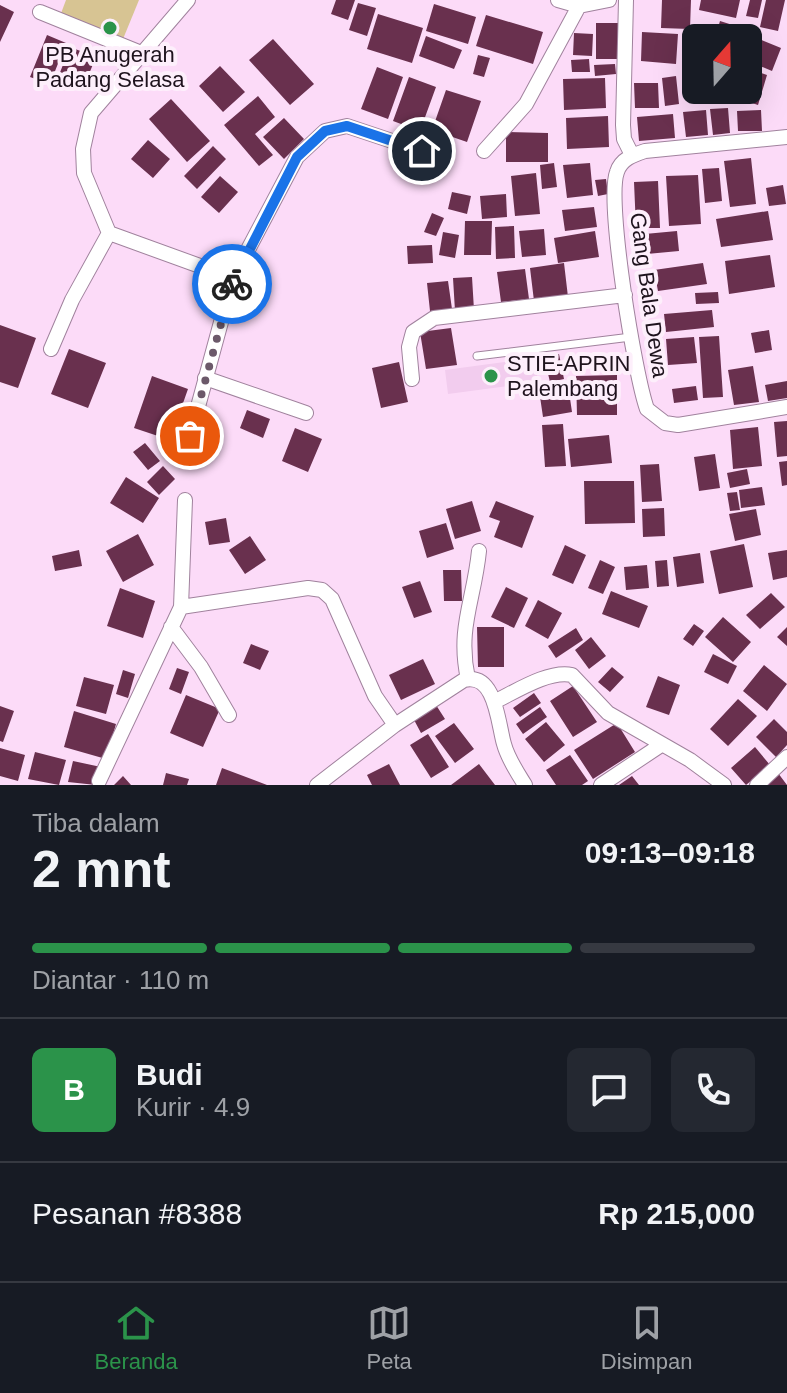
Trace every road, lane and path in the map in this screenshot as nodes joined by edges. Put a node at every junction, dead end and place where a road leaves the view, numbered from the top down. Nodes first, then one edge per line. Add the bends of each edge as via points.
1 (188, 0) edge
2 (558, 0) edge
3 (609, 0) edge
4 (626, 0) edge
5 (579, 6) junction
6 (40, 12) dead end
7 (141, 53) junction
8 (787, 137) edge
9 (422, 151) dead end
10 (484, 151) dead end
11 (632, 155) junction
12 (109, 233) junction
13 (233, 278) junction
14 (625, 295) junction
15 (633, 337) junction
16 (51, 349) dead end
17 (477, 356) dead end
18 (205, 378) junction
19 (412, 379) dead end
20 (787, 407) edge
21 (306, 413) dead end
22 (190, 436) dead end
23 (185, 500) dead end
24 (479, 551) dead end
25 (181, 607) junction
26 (171, 627) junction
27 (468, 679) junction
28 (494, 702) junction
29 (229, 715) dead end
30 (395, 725) junction
31 (661, 745) junction
32 (787, 757) edge
33 (99, 781) dead end
34 (317, 785) edge
35 (525, 785) edge
36 (601, 785) edge
37 (724, 785) edge
38 (757, 785) edge

1 - 7 street
2 - 5 street
3 - 5 street
4 - 11 street via 623,125
5 - 10 street via 526,104
6 - 7 street
7 - 12 street via 91,113 83,149 84,173
8 - 11 street
9 - 13 street via 347,126 325,131 297,157
11 - 14 street, Gang Bala Dewa via 616,173 613,200
12 - 13 street
12 - 16 street
13 - 18 street
14 - 15 street, Gang Bala Dewa
14 - 19 street via 434,318 413,332
15 - 17 lane
15 - 20 street, Gang Bala Dewa via 647,409 665,423
18 - 21 street
18 - 22 street
23 - 25 street
24 - 27 street via 461,643
25 - 26 street
25 - 30 street via 322,590 332,599 375,696
26 - 29 street
26 - 33 street
27 - 28 street via 486,688
27 - 30 street
28 - 31 street via 547,678 572,675 608,713
28 - 35 street via 504,747
30 - 34 street
31 - 36 street
31 - 37 street
32 - 38 street

